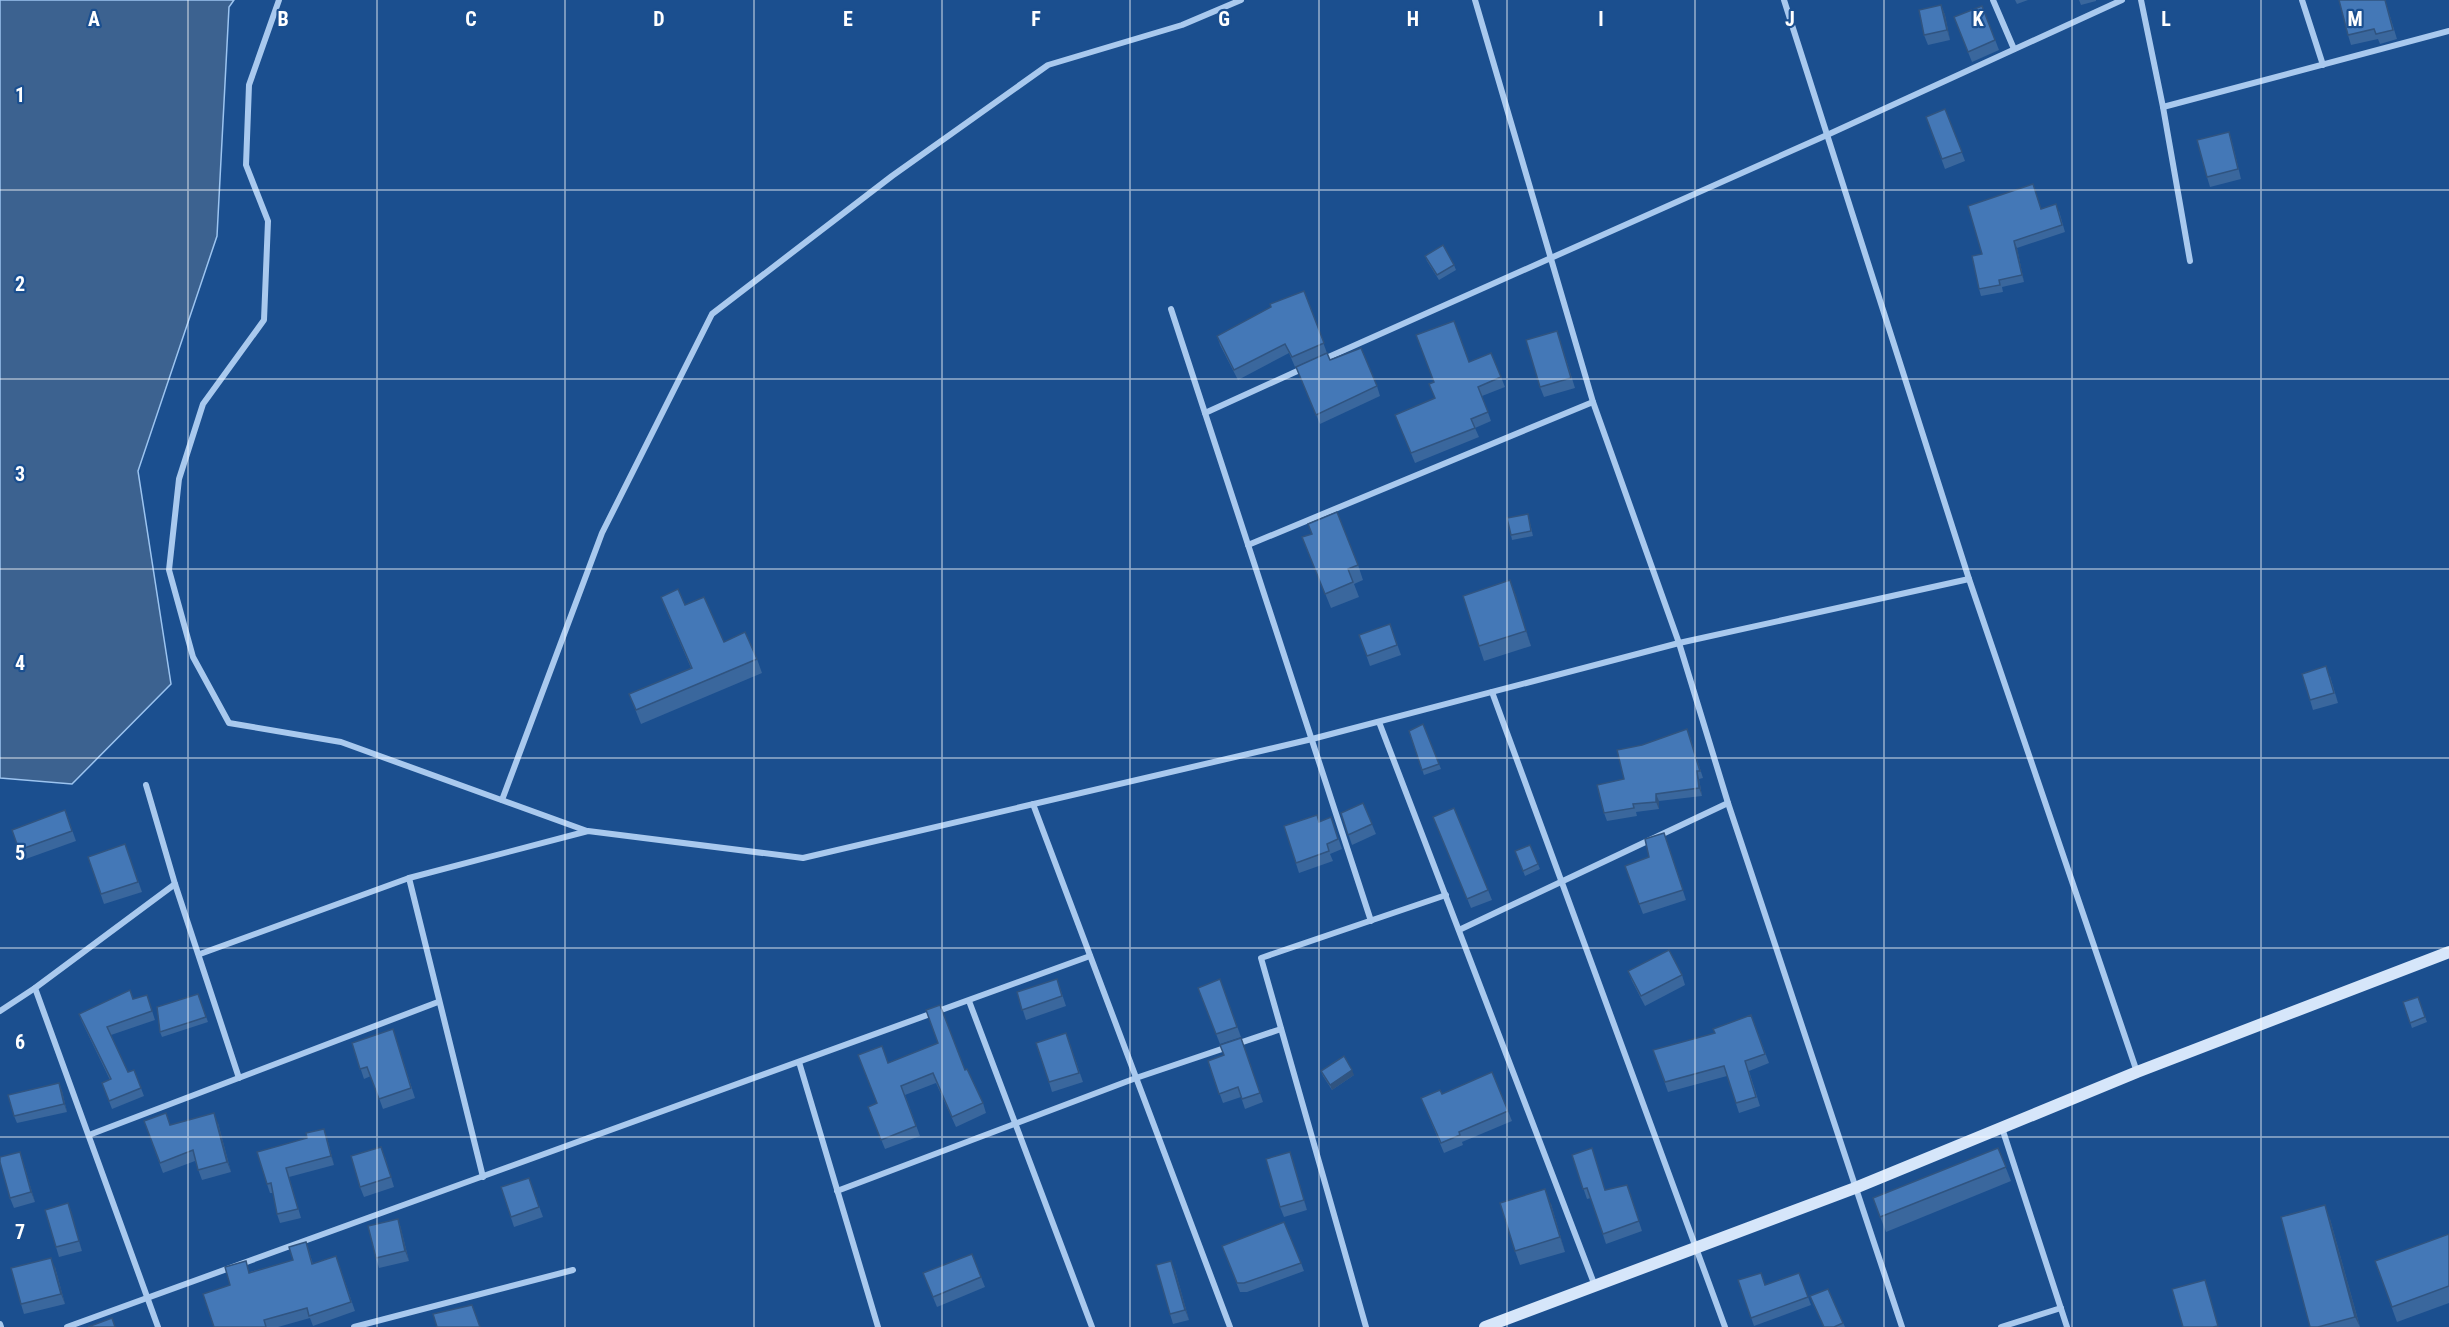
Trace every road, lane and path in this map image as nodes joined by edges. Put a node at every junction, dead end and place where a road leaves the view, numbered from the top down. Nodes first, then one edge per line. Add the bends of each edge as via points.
1 (279, 0) edge
2 (1241, 0) edge
3 (1475, 0) edge
4 (1784, 0) edge
5 (1993, 0) edge
6 (2122, 0) edge
7 (2141, 0) edge
8 (2302, 0) edge
9 (2449, 31) edge
10 (2014, 50) junction
11 (2323, 65) junction
12 (2163, 107) junction
13 (1827, 135) junction
14 (1551, 258) junction
15 (2190, 261) dead end
16 (1171, 309) dead end
17 (1593, 402) junction
18 (1205, 412) junction
19 (1248, 545) junction
20 (1969, 579) junction
21 (1679, 643) junction
22 (1492, 692) junction
23 (1379, 722) junction
24 (1312, 739) junction
25 (146, 785) dead end
26 (502, 801) junction
27 (1728, 803) junction
28 (1033, 804) junction
29 (588, 831) junction
30 (409, 878) junction
31 (1562, 881) junction
32 (175, 884) junction
33 (1446, 895) junction
34 (1371, 921) junction
35 (1459, 930) junction
36 (2449, 952) edge
37 (200, 954) junction
38 (1090, 956) junction
39 (35, 988) junction
40 (969, 1000) junction
41 (438, 1002) junction
42 (0, 1011) edge
43 (1281, 1029) junction
44 (799, 1062) junction
45 (2137, 1072) junction
46 (239, 1078) junction
47 (1136, 1078) junction
48 (1014, 1124) junction
49 (2002, 1127) junction
50 (89, 1135) junction
51 (483, 1176) junction
52 (1855, 1188) junction
53 (837, 1191) junction
54 (1696, 1248) junction
55 (573, 1270) dead end
56 (1595, 1286) junction
57 (148, 1298) junction
58 (2061, 1308) junction
59 (67, 1327) edge
60 (159, 1327) edge
61 (354, 1327) edge
62 (878, 1327) edge
63 (1092, 1327) edge
64 (1230, 1327) edge
65 (1366, 1327) edge
66 (1485, 1327) edge
67 (1725, 1327) edge
68 (1902, 1327) edge
69 (2001, 1327) edge
70 (2067, 1327) edge

1 - 26 street via 249,85 246,165 268,221 264,320 203,404 179,479 169,570 193,657 229,723 341,742
2 - 26 street via 1182,25 1048,65 892,176 712,314 602,533
3 - 14 street
4 - 13 street
5 - 10 street
6 - 10 street
7 - 12 street
8 - 11 street
9 - 11 street
10 - 13 street
11 - 12 street
12 - 15 street
13 - 14 street
13 - 20 street
14 - 17 street
14 - 18 street
16 - 18 street
17 - 19 street
17 - 21 street
18 - 19 street
19 - 24 street
20 - 21 street
20 - 45 street
21 - 22 street
21 - 27 street
22 - 23 street
22 - 31 street
23 - 24 street
23 - 33 street
24 - 28 street
24 - 34 street
25 - 32 street
26 - 29 street
27 - 31 street
27 - 52 street
28 - 29 street via 803,858
28 - 38 street
29 - 30 street
30 - 37 street
30 - 41 street
31 - 35 street
31 - 54 street
32 - 37 street
32 - 39 street
33 - 34 street
33 - 35 street
34 - 43 street via 1261,958
35 - 56 street
36 - 45 main road
37 - 46 street
38 - 40 street
38 - 47 street
39 - 42 street
39 - 50 street
40 - 44 street
40 - 48 street
41 - 46 street
41 - 51 street
43 - 47 street
43 - 65 street
44 - 51 street
44 - 53 street
45 - 49 main road
46 - 50 street
47 - 48 street
47 - 64 street
48 - 53 street
48 - 63 street
49 - 52 main road
49 - 58 street
50 - 57 street
51 - 57 street
52 - 54 main road
52 - 68 street
53 - 62 street
54 - 56 main road
54 - 67 street
55 - 61 street
56 - 66 main road
57 - 59 street
57 - 60 street
58 - 69 street
58 - 70 street

